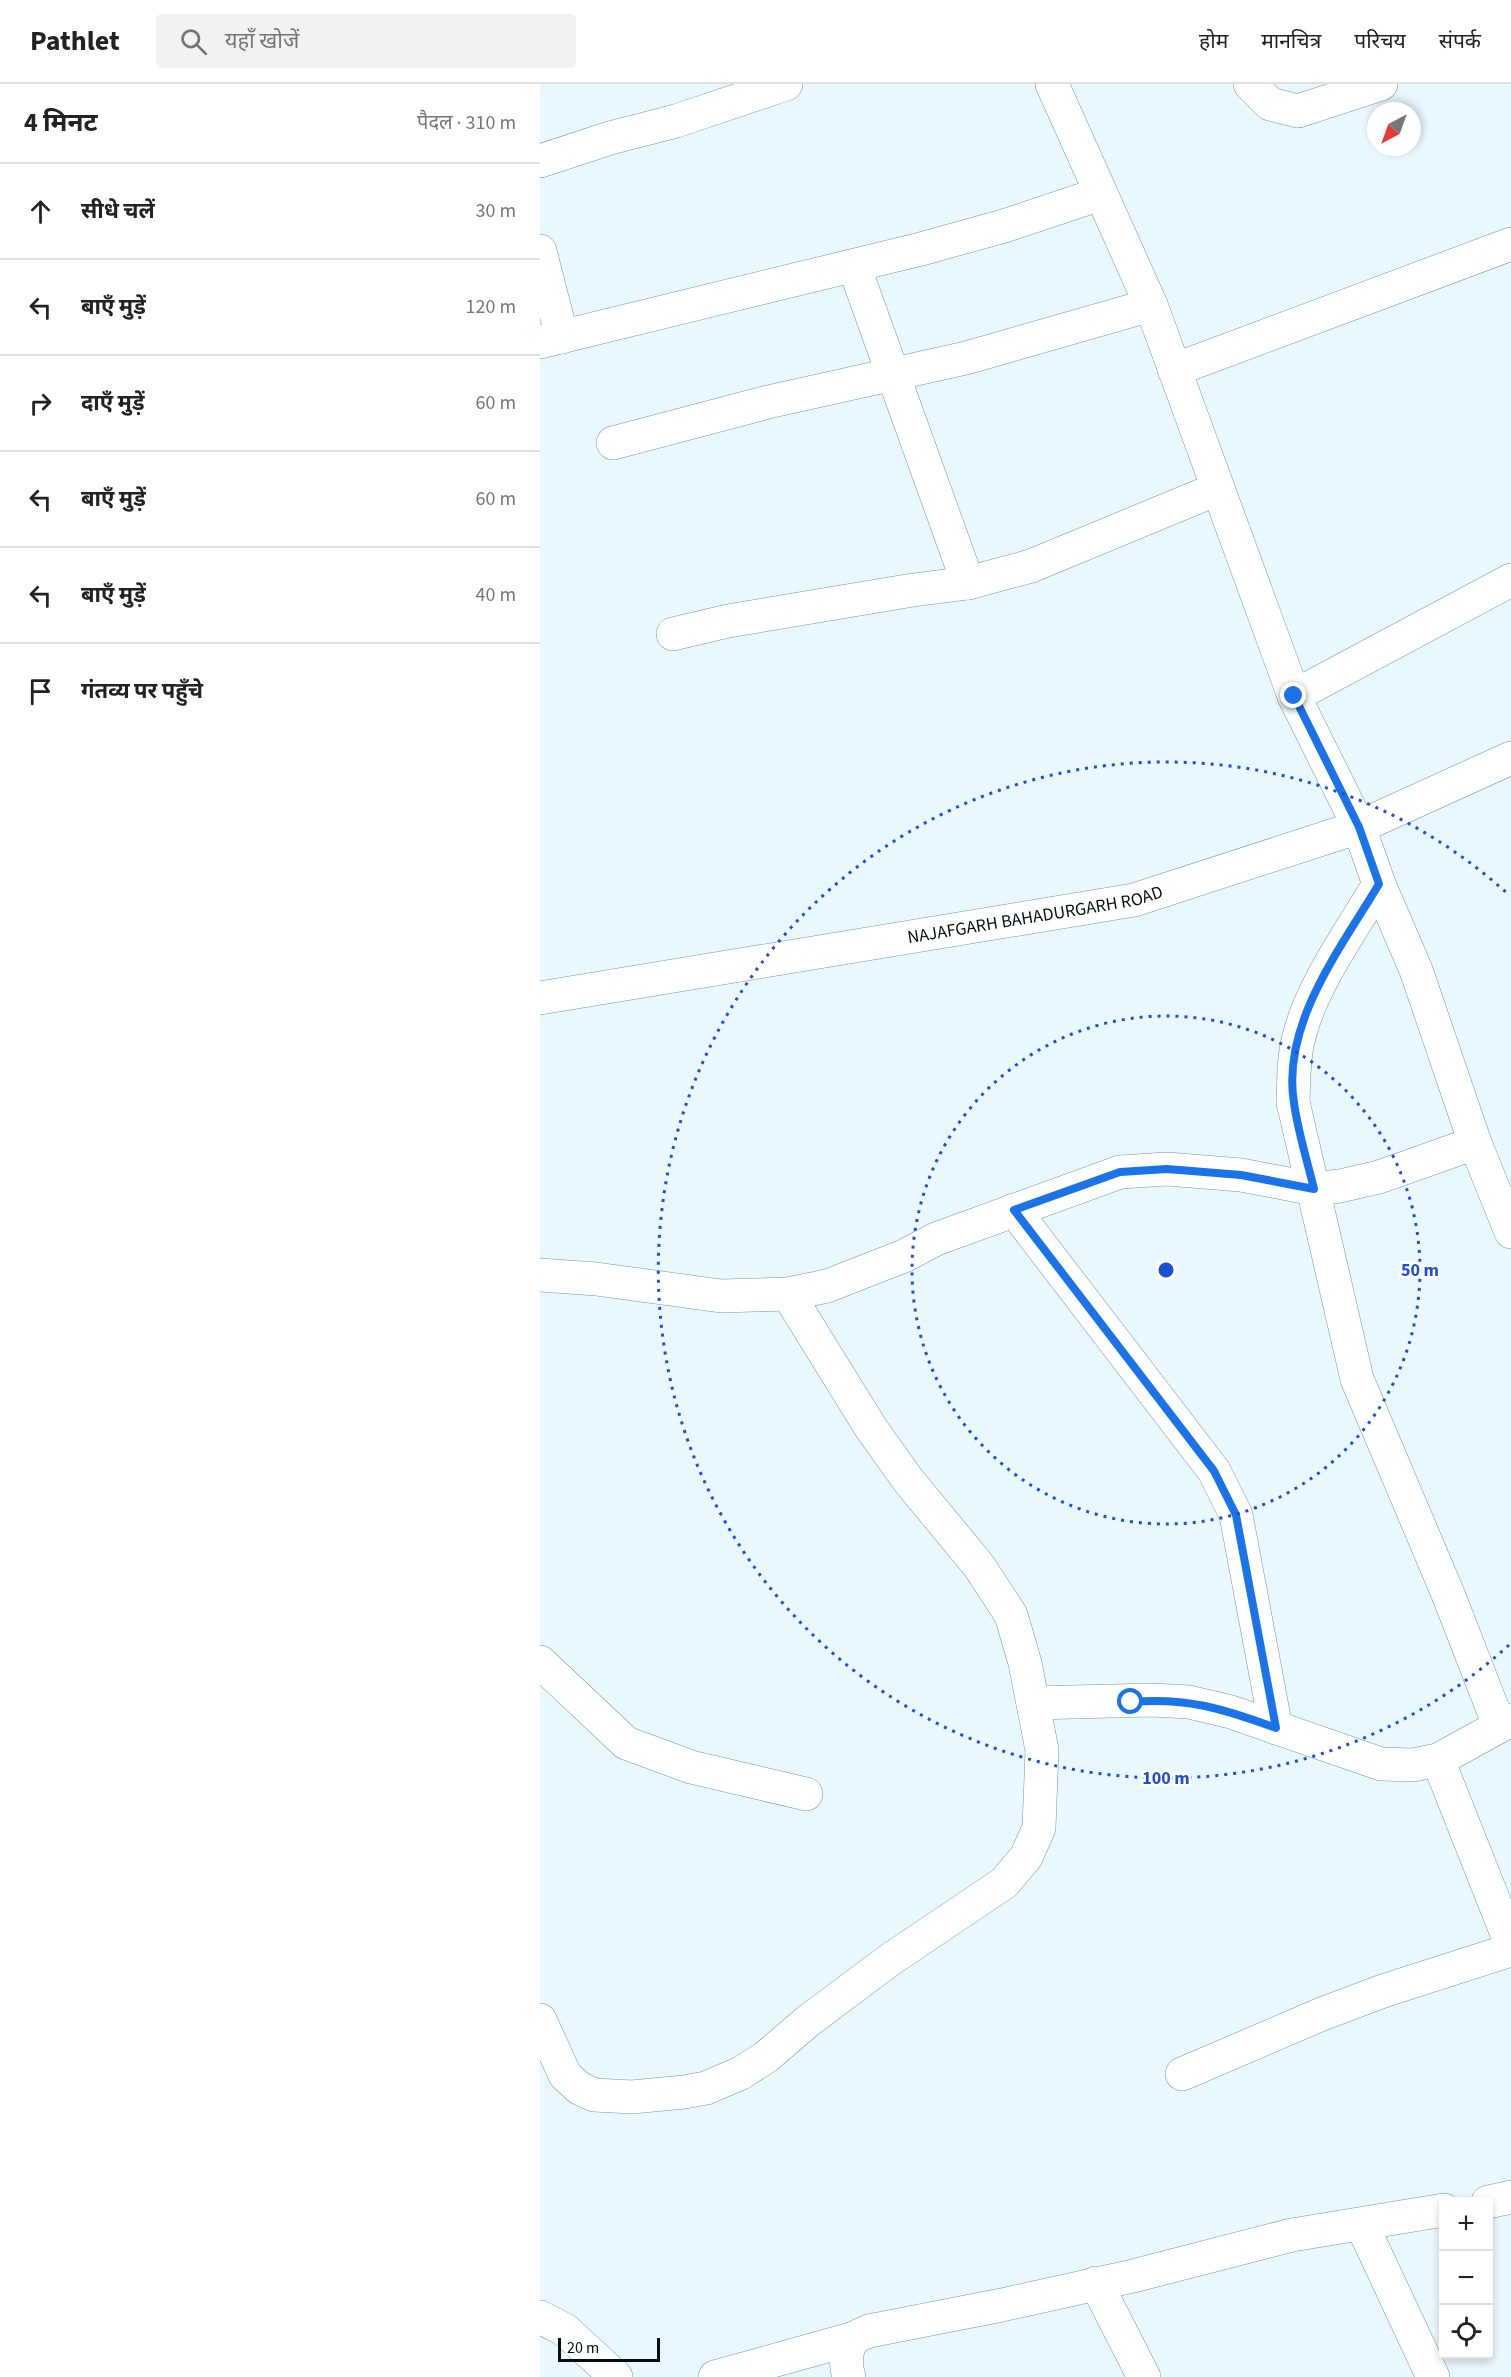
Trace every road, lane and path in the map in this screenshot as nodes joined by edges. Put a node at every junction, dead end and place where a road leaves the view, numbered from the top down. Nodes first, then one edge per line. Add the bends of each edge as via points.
1 (786, 84) edge
2 (1052, 84) edge
3 (1250, 84) edge
4 (1382, 84) edge
5 (540, 161) edge
6 (1101, 194) junction
7 (1511, 244) edge
8 (540, 251) edge
9 (854, 266) junction
10 (1151, 305) junction
11 (551, 340) edge
12 (1174, 370) junction
13 (892, 373) junction
14 (613, 443) dead end
15 (1217, 489) junction
16 (1511, 580) edge
17 (968, 583) junction
18 (673, 634) dead end
19 (1294, 696) junction
20 (1511, 758) edge
21 (1359, 827) junction
22 (1379, 884) junction
23 (540, 998) edge
24 (1475, 1143) junction
25 (1314, 1189) junction
26 (1014, 1210) junction
27 (1511, 1232) edge
28 (540, 1275) edge
29 (788, 1294) junction
30 (540, 1662) edge
31 (1033, 1703) junction
32 (1505, 1722) edge
33 (1276, 1728) junction
34 (1438, 1760) junction
35 (806, 1794) dead end
36 (1511, 1944) edge
37 (1511, 1950) edge
38 (540, 2020) edge
39 (1182, 2074) dead end
40 (1511, 2197) edge
41 (1493, 2201) edge
42 (1439, 2211) edge
43 (1362, 2225) junction
44 (1096, 2283) junction
45 (540, 2317) edge
46 (855, 2338) junction
47 (616, 2377) edge
48 (715, 2377) edge
49 (849, 2377) edge
50 (1144, 2377) edge
51 (1433, 2377) edge

1 - 5 street
2 - 6 street
3 - 4 street via 1270,104 1298,111
6 - 9 street via 1004,226
6 - 10 street
7 - 12 street
8 - 11 street
9 - 11 street
9 - 13 street
10 - 12 street
10 - 13 street via 966,358
12 - 15 street
13 - 14 street
13 - 17 street
15 - 17 street via 1031,566
15 - 19 street
16 - 19 street
17 - 18 street via 728,621
19 - 21 street
20 - 21 street, NAJAFGARH BAHADURGARH ROAD
21 - 22 street
21 - 23 street, NAJAFGARH BAHADURGARH ROAD via 1134,900
22 - 24 street via 1416,970
22 - 25 street via 1309,1003 1298,1037 1293,1102
24 - 25 street via 1379,1177
24 - 27 street
25 - 26 street via 1241,1175 1167,1169 1120,1172
25 - 32 street via 1357,1379
26 - 29 street via 827,1286
26 - 33 street via 1214,1471 1236,1515
28 - 29 street via 720,1296
29 - 31 street via 871,1428 908,1480 980,1566 1011,1615
30 - 35 street via 626,1743 691,1767
31 - 33 street via 1189,1702
31 - 38 street via 1042,1750 1039,1828 1026,1857 1004,1883 891,1959 808,2020 766,2057 706,2088 632,2097 594,2095 565,2075
32 - 34 street
33 - 34 street via 1381,1764 1413,1765
34 - 36 street
37 - 39 street via 1383,1991
40 - 41 street
42 - 43 street
43 - 44 street via 1292,2235
43 - 51 street
44 - 46 street via 869,2331
44 - 50 street
45 - 47 street via 566,2330
46 - 48 street
46 - 49 street via 847,2354

